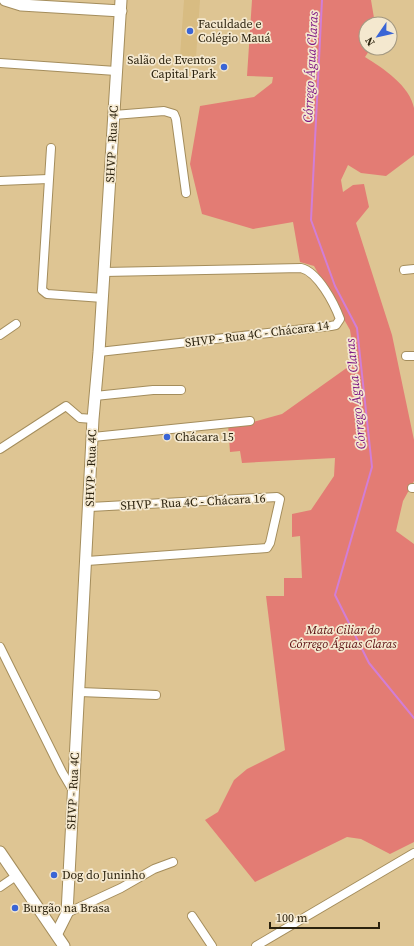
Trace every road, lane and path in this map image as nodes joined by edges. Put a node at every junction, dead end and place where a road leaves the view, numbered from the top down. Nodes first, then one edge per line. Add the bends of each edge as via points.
1 (5, 0) edge
2 (55, 4) edge
3 (121, 5) edge
4 (0, 63) edge
5 (116, 71) junction
6 (114, 115) junction
7 (51, 148) dead end
8 (48, 180) junction
9 (0, 181) edge
10 (186, 193) dead end
11 (414, 269) edge
12 (404, 270) dead end
13 (104, 272) junction
14 (103, 298) junction
15 (16, 324) dead end
16 (0, 335) edge
17 (99, 352) junction
18 (181, 390) dead end
19 (95, 396) junction
20 (93, 419) junction
21 (250, 421) dead end
22 (92, 437) junction
23 (0, 449) edge
24 (90, 507) junction
25 (87, 561) junction
26 (0, 647) edge
27 (80, 692) junction
28 (156, 695) dead end
29 (72, 789) junction
30 (0, 852) edge
31 (414, 853) edge
32 (173, 862) dead end
33 (16, 876) junction
34 (0, 887) edge
35 (67, 913) junction
36 (192, 916) dead end
37 (57, 933) junction
38 (64, 946) edge
39 (212, 946) edge
40 (256, 946) edge

1 - 2 street via 21,5
2 - 3 street
3 - 5 street, SHVP - Rua 4C
4 - 5 street
5 - 6 street, SHVP - Rua 4C
6 - 10 street via 169,111 174,114
6 - 13 street, SHVP - Rua 4C
7 - 8 street
8 - 9 street
8 - 14 street via 42,290 47,294
11 - 12 street
13 - 14 street, SHVP - Rua 4C
13 - 17 street, SHVP - Rua 4C - Chácara 14 via 301,268 314,274 340,319 336,325 331,326
14 - 17 street, SHVP - Rua 4C
15 - 16 street
17 - 19 street, SHVP - Rua 4C
18 - 19 street
19 - 20 street, SHVP - Rua 4C
20 - 22 street, SHVP - Rua 4C
20 - 23 street via 80,418 66,406
21 - 22 street
22 - 24 street, SHVP - Rua 4C
24 - 25 street, SHVP - Rua 4C
24 - 25 street, SHVP - Rua 4C - Chácara 16 via 276,497 280,499 270,545 264,549
25 - 27 street, SHVP - Rua 4C
26 - 29 street
27 - 28 street
27 - 29 street, SHVP - Rua 4C
29 - 35 street, SHVP - Rua 4C
30 - 33 street
31 - 40 street
32 - 35 street
33 - 34 street
33 - 37 street
35 - 37 street, SHVP - Rua 4C
36 - 39 street
37 - 38 street

